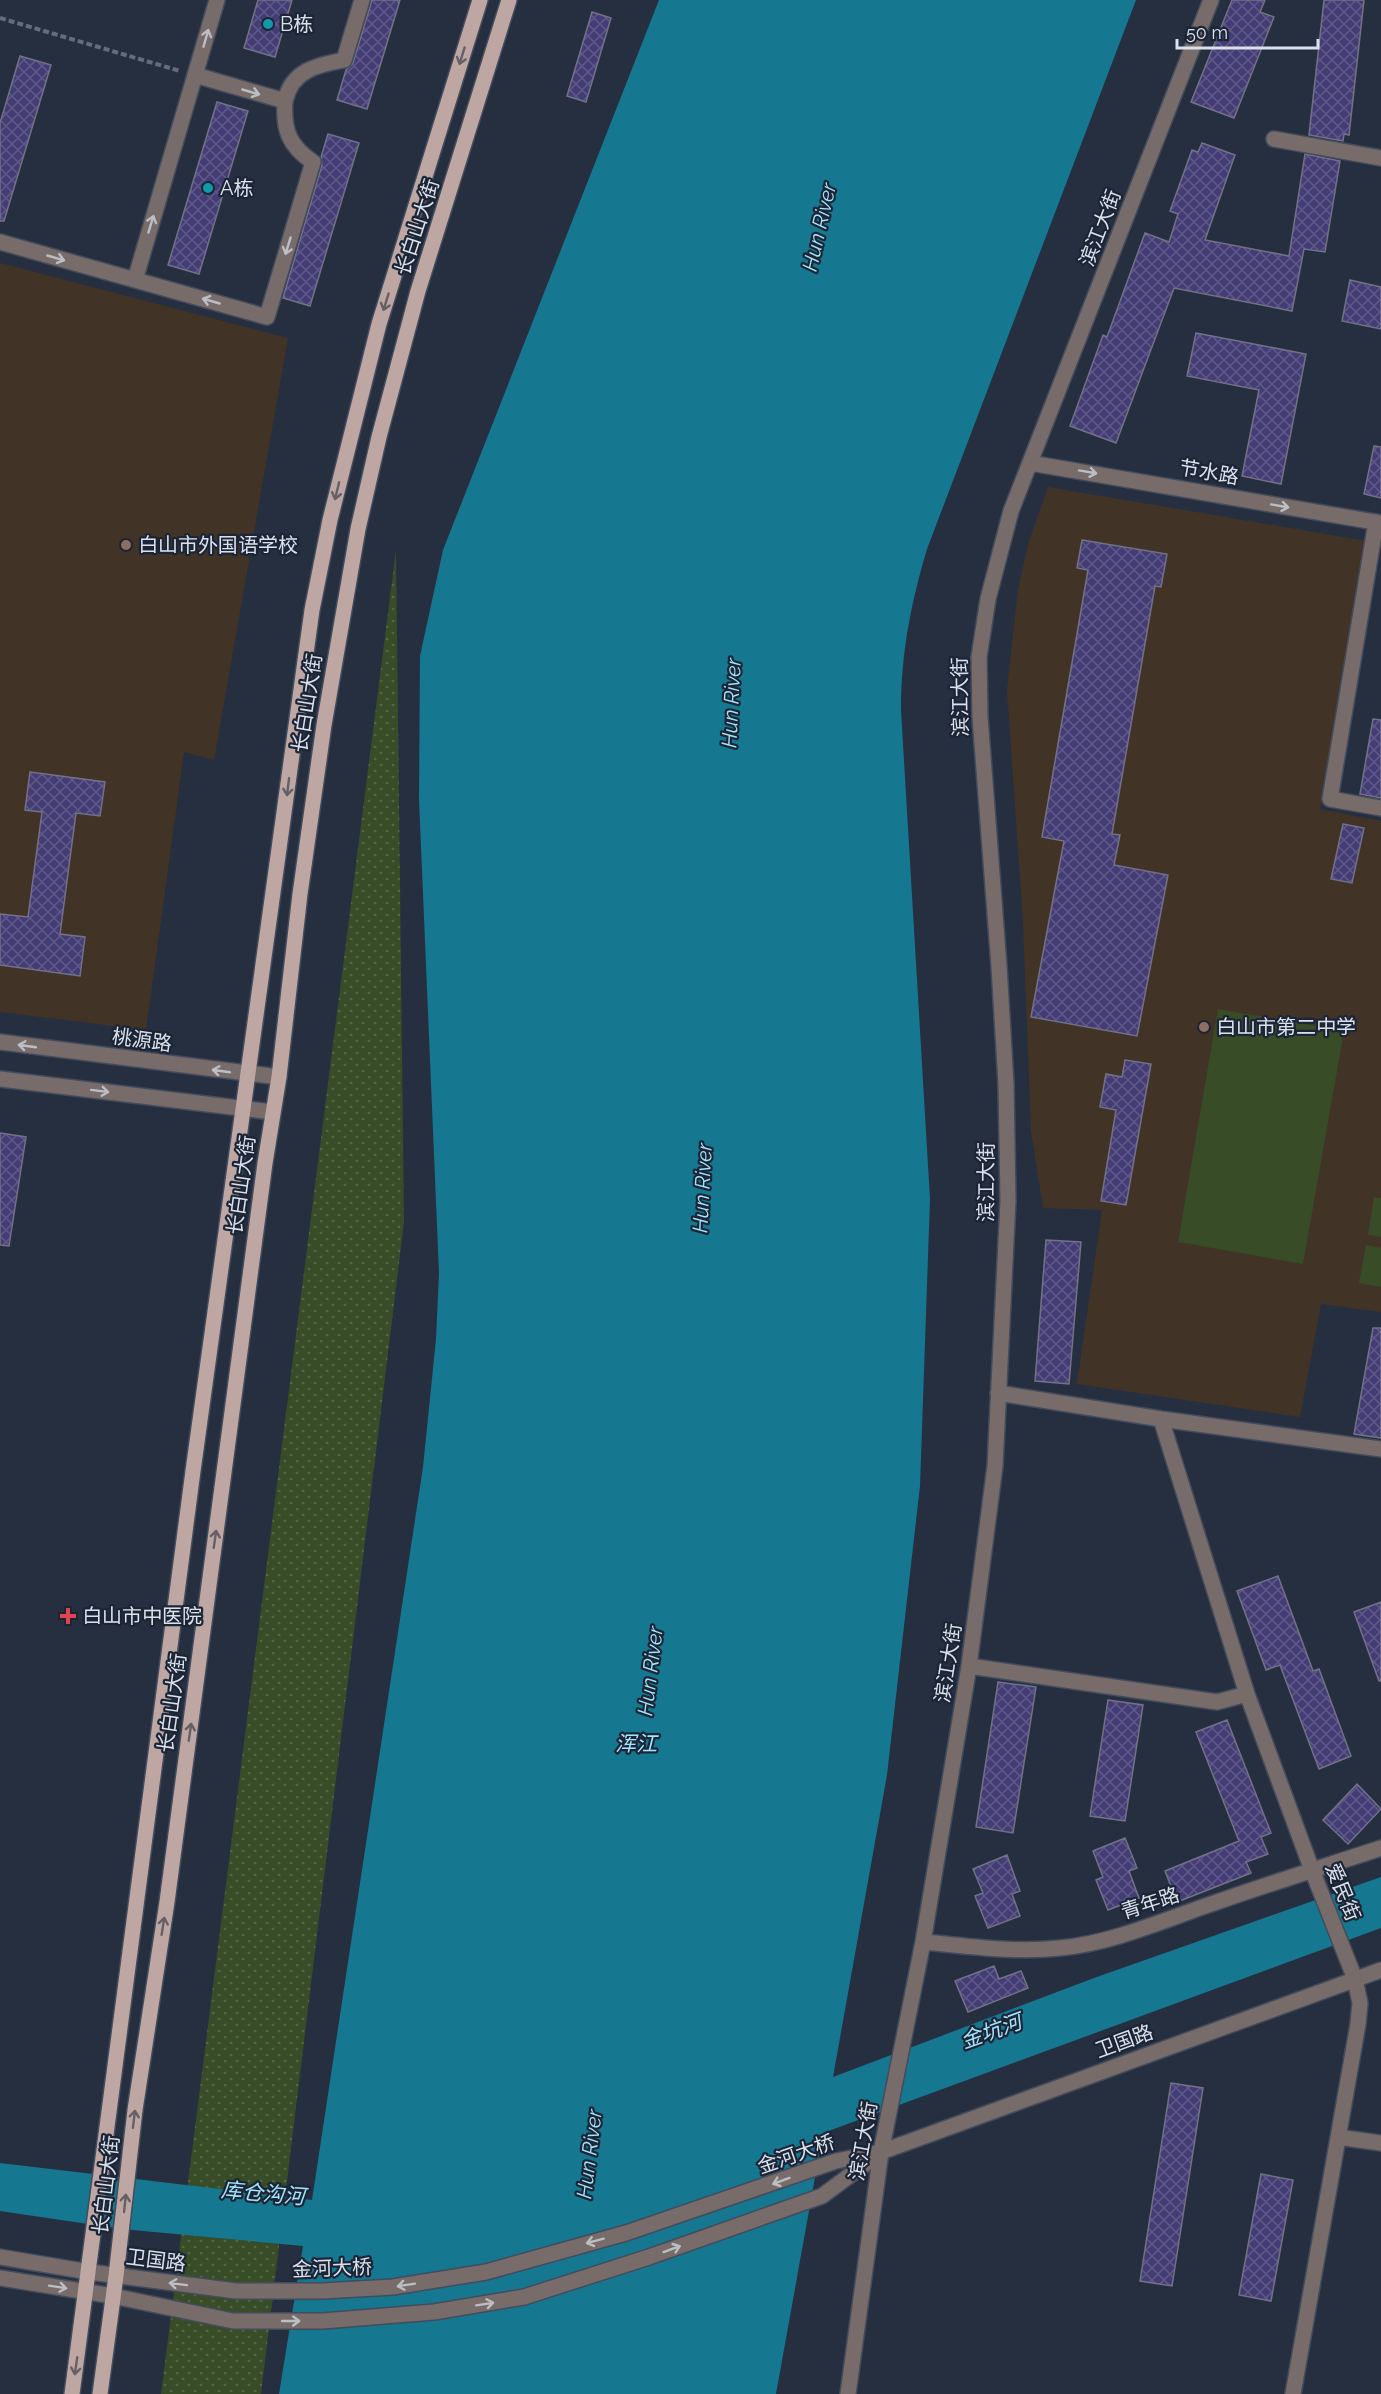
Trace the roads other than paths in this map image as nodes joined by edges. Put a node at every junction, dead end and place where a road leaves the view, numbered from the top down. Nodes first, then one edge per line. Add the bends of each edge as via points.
1 (218, 0) edge
2 (362, 0) edge
3 (480, 0) edge
4 (509, 0) edge
5 (1211, 0) edge
6 (195, 75) junction
7 (285, 101) junction
8 (1274, 139) dead end
9 (1381, 158) edge
10 (0, 242) edge
11 (135, 280) junction
12 (1030, 462) junction
13 (1379, 523) edge
14 (1381, 808) edge
15 (0, 1042) edge
16 (246, 1075) junction
17 (279, 1077) junction
18 (0, 1078) edge
19 (243, 1110) junction
20 (273, 1112) junction
21 (998, 1393) junction
22 (1161, 1419) junction
23 (1381, 1449) edge
24 (969, 1666) junction
25 (1247, 1694) junction
26 (1381, 1848) edge
27 (1314, 1877) junction
28 (923, 1942) junction
29 (1381, 1970) edge
30 (1355, 1979) junction
31 (1338, 2136) junction
32 (1381, 2143) edge
33 (881, 2152) junction
34 (0, 2257) edge
35 (89, 2272) junction
36 (116, 2276) junction
37 (0, 2278) edge
38 (86, 2291) junction
39 (236, 2291) joint
40 (113, 2296) junction
41 (72, 2394) edge
42 (100, 2394) edge
43 (848, 2394) edge
44 (1293, 2394) edge

6 -> 1 street
2 - 7 street via 344,60 308,70 288,89
3 -> 16 main road, 长白山大街 via 380,324 330,520 312,610
4 - 17 main road, 长白山大街 via 418,291 358,529 322,736
5 - 12 street, 滨江大街
6 -> 7 street
11 -> 6 street
7 -> 11 street via 291,140 300,153 314,162 267,317
8 - 9 street
10 -> 11 street
12 -> 13 street, 节水路
12 - 21 street, 滨江大街 via 998,554 979,657 1006,1084 1008,1201
13 - 14 street via 1330,800
16 -> 15 street, 桃源路
16 - 17 street, 桃源路
16 - 19 main road, 长白山大街
17 - 20 main road, 长白山大街
18 -> 19 street
19 - 20 street
19 - 35 main road, 长白山大街
36 -> 20 main road, 长白山大街
21 - 22 street
21 - 24 street, 滨江大街 via 995,1466
22 - 23 street
22 - 25 street, 爱民街
24 - 25 street via 1217,1702
24 - 28 street, 滨江大街
25 - 27 street, 爱民街
26 - 27 street, 青年路
27 - 28 street, 青年路 via 1215,1902 1092,1943 1015,1950
27 - 30 street, 爱民街
28 - 33 street, 滨江大街
29 - 30 street, 卫国路
30 - 31 street, 爱民街 via 1360,2003 1358,2024
30 - 33 street, 卫国路
31 - 32 street
31 - 44 street, 爱民街
33 -> 39 street, 金河大桥 via 836,2161 626,2233 486,2272 393,2287
40 -> 33 street, 金河大桥 via 233,2321 372,2319 524,2297 822,2196
33 - 43 street, 滨江大街
34 - 35 street, 卫国路
35 - 36 street, 卫国路
35 - 38 main road, 长白山大街
39 -> 36 street, 卫国路
36 - 40 main road, 长白山大街
37 -> 38 street
38 - 40 street
38 -> 41 main road, 长白山大街
40 - 42 main road, 长白山大街

